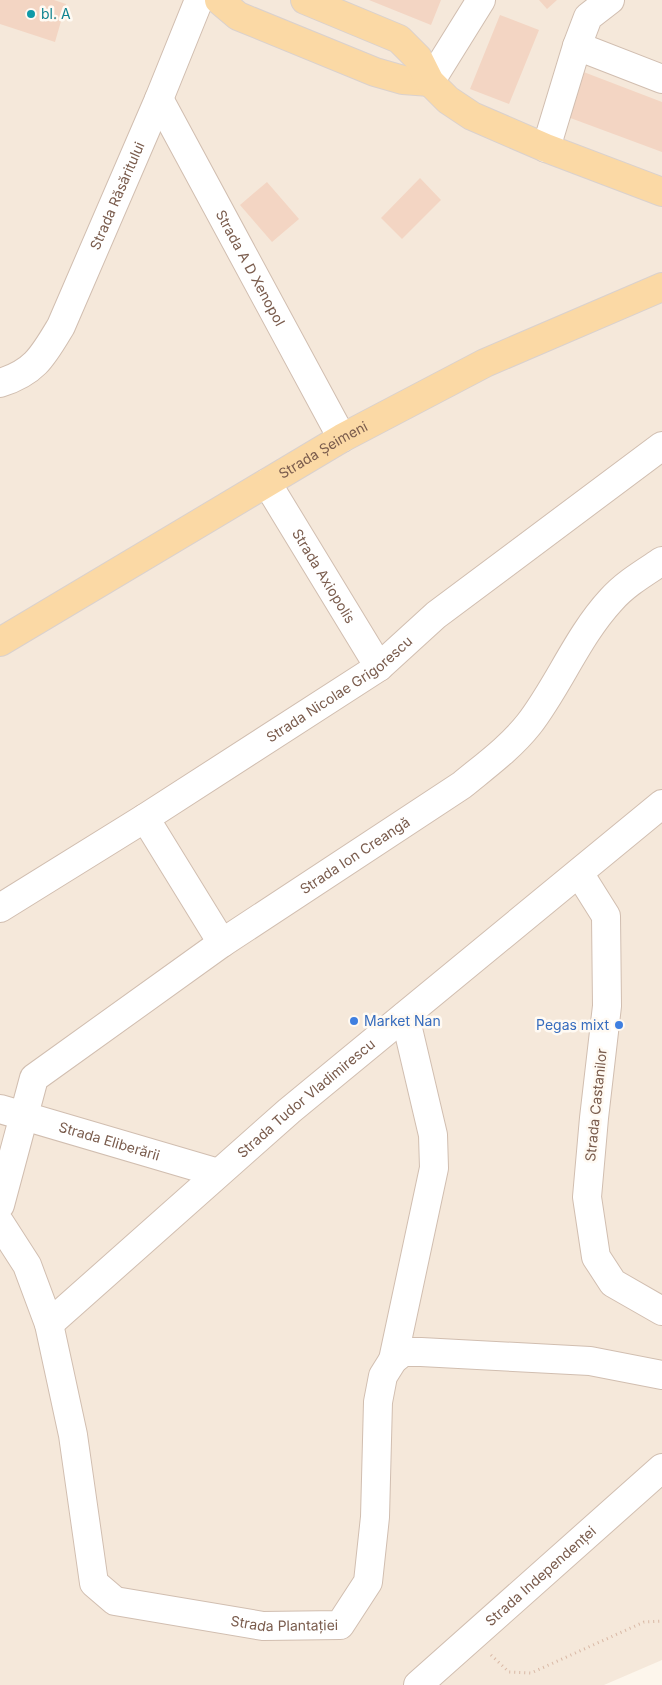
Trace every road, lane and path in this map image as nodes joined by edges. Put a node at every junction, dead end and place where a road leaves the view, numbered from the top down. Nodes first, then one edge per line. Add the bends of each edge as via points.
1 (199, 0) edge
2 (219, 0) edge
3 (305, 0) edge
4 (481, 0) edge
5 (610, 0) edge
6 (578, 46) junction
7 (662, 79) edge
8 (430, 82) junction
9 (159, 99) junction
10 (546, 148) junction
11 (662, 192) edge
12 (662, 287) edge
13 (8, 380) edge
14 (342, 438) junction
15 (662, 446) edge
16 (267, 483) junction
17 (662, 561) edge
18 (0, 642) edge
19 (379, 667) junction
20 (662, 804) edge
21 (145, 818) junction
22 (579, 873) junction
23 (0, 908) edge
24 (222, 943) junction
25 (405, 1016) junction
26 (12, 1112) edge
27 (218, 1173) junction
28 (0, 1205) edge
29 (0, 1224) edge
30 (662, 1311) edge
31 (49, 1324) junction
32 (393, 1360) junction
33 (662, 1375) edge
34 (662, 1468) edge
35 (662, 1621) edge
36 (471, 1638) junction
37 (418, 1685) edge

1 - 9 street, Strada Răsăritului
2 - 8 main road via 238,16 376,72 403,80
3 - 8 main road via 399,39 418,58
4 - 8 street
5 - 6 street via 588,17
6 - 7 street
6 - 10 street
8 - 10 main road via 448,100 472,116
9 - 13 street, Strada Răsăritului via 60,326 46,351 32,367
9 - 14 street, Strada A D Xenopol
10 - 11 main road
12 - 14 main road, Strada Șeimeni via 485,363
14 - 16 main road, Strada Șeimeni
15 - 19 street, Strada Nicolae Grigorescu via 436,615
16 - 18 main road, Strada Șeimeni
16 - 19 street, Strada Axiopolis
17 - 24 street, Strada Ion Creangă via 638,576 611,600 591,625 530,723 510,746 462,785
19 - 21 street, Strada Nicolae Grigorescu
20 - 22 street, Strada Tudor Vladimirescu
21 - 23 street, Strada Nicolae Grigorescu
21 - 24 street
22 - 25 street, Strada Tudor Vladimirescu
22 - 30 street, Strada Castanilor via 606,916 607,1006 587,1197 596,1256 613,1283
24 - 26 street, Strada Ion Creangă via 34,1078
25 - 27 street, Strada Tudor Vladimirescu
25 - 32 street via 433,1135 434,1168
26 - 27 street, Strada Eliberării
26 - 28 street
27 - 31 street, Strada Tudor Vladimirescu
29 - 31 street, Strada Plantației via 27,1265
31 - 32 street, Strada Plantației via 73,1435 94,1583 115,1601 263,1626 340,1625 368,1582 375,1517 378,1402 384,1376
32 - 33 street via 403,1352 550,1358 590,1361
34 - 36 street, Strada Independenței
35 - 36 path via 644,1622 531,1673 509,1672
36 - 37 street, Strada Independenței

